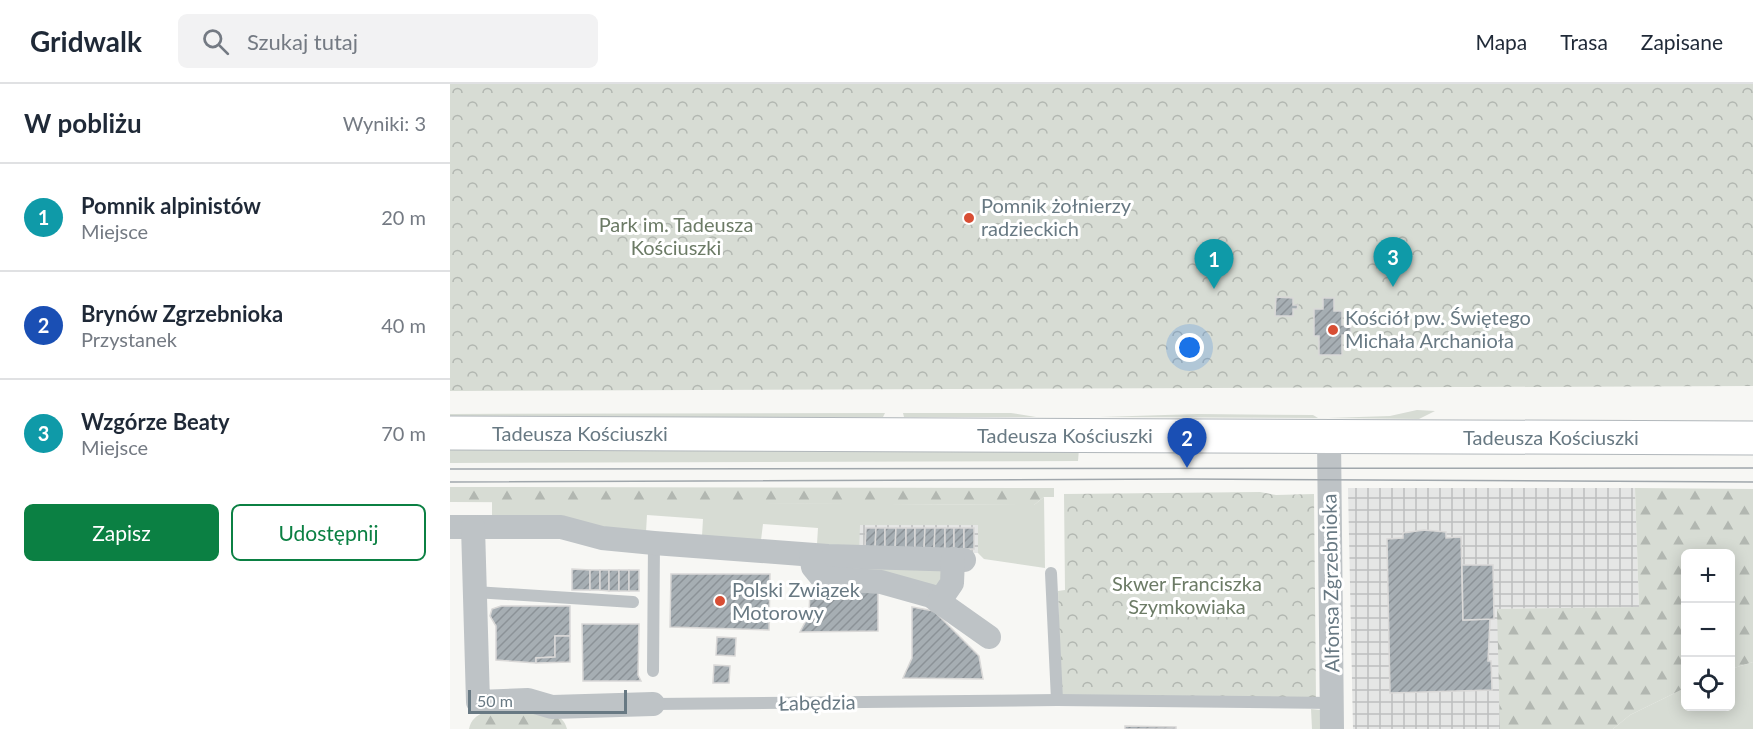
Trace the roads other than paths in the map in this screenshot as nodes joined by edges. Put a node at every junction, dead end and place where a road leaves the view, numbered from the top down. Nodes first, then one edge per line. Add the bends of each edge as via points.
1 (450, 434) edge
2 (1329, 437) junction
3 (1753, 438) edge
4 (462, 527) edge
5 (654, 543) junction
6 (812, 555) junction
7 (1051, 573) dead end
8 (475, 592) junction
9 (633, 602) dead end
10 (939, 602) junction
11 (989, 637) dead end
12 (653, 671) dead end
13 (1057, 700) junction
14 (1332, 703) junction
15 (653, 704) joint
16 (1332, 729) edge

1 - 2 street, Tadeusza Kościuszki
2 - 3 street, Tadeusza Kościuszki
2 - 14 street, Alfonsa Zgrzebnioka
4 - 5 street, Łabędzia via 561,527 602,538
4 - 8 street, Łabędzia
5 - 6 street, Łabędzia
5 - 12 lane
6 - 10 street via 813,567 822,578 881,582 931,596
6 - 10 street, Łabędzia via 958,559 952,583
7 - 13 lane
8 - 9 lane
8 - 15 street, Łabędzia via 478,702 528,700 552,707
10 - 11 street
13 - 14 lane, Łabędzia
13 - 15 lane, Łabędzia
14 - 16 street, Alfonsa Zgrzebnioka

